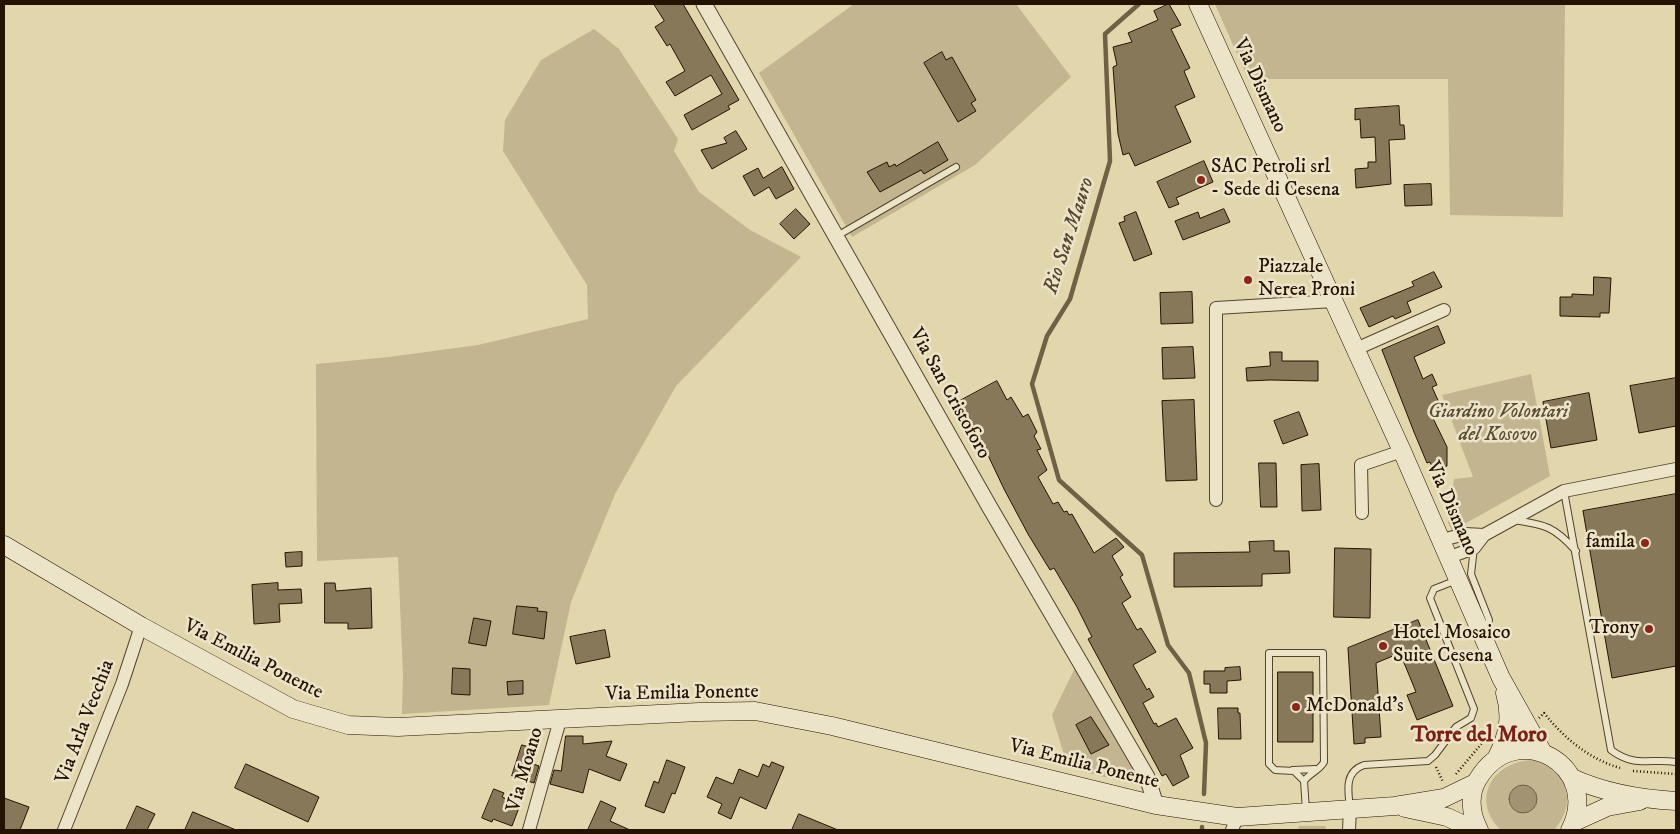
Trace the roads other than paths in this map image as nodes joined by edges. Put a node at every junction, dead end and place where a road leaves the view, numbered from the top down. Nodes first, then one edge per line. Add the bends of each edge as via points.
1 (704, 4) edge
2 (1198, 4) edge
3 (956, 167) dead end
4 (837, 236) junction
5 (1334, 301) junction
6 (1444, 310) dead end
7 (1356, 349) junction
8 (1402, 451) junction
9 (1676, 469) edge
10 (1564, 491) junction
11 (1216, 500) dead end
12 (1362, 513) dead end
13 (1513, 519) junction
14 (1484, 535) junction
15 (1442, 540) junction
16 (4, 545) edge
17 (1474, 548) junction
18 (1576, 552) junction
19 (1450, 557) junction
20 (1458, 580) junction
21 (141, 626) junction
22 (1485, 639) junction
23 (1501, 678) junction
24 (560, 720) junction
25 (1543, 753) junction
26 (1497, 757) junction
27 (1676, 762) edge
28 (1317, 769) junction
29 (1292, 770) junction
30 (1572, 778) junction
31 (1304, 780) junction
32 (1475, 783) junction
33 (1653, 800) junction
34 (1676, 801) edge
35 (1156, 805) junction
36 (1395, 806) junction
37 (1350, 808) junction
38 (1306, 812) junction
39 (1235, 823) edge
40 (1572, 826) edge
41 (64, 830) edge
42 (529, 830) edge
43 (1349, 830) edge
44 (1475, 830) edge
45 (1480, 830) edge

1 - 4 street, Via San Cristoforo
2 - 5 main road, Via Dismano
3 - 4 lane
4 - 35 street, Via San Cristoforo via 1146,777
5 - 7 main road, Via Dismano
5 - 11 street via 1216,308
6 - 7 street
7 - 8 main road, Via Dismano
8 - 12 street via 1361,465
8 - 15 main road, Via Dismano
9 - 10 street
10 - 13 street
10 - 18 lane
13 - 14 street
13 - 18 lane via 1542,524 1564,538
14 - 15 street via 1465,534
14 - 17 street
15 - 19 main road, Via Dismano
16 - 21 main road, Via Emilia Ponente
17 - 19 street
17 - 22 lane via 1471,574 1489,620
18 - 27 lane via 1611,750 1633,762
19 - 20 main road, Via Dismano
20 - 22 main road, Via Dismano
20 - 37 lane via 1434,589 1430,598 1474,709 1471,718 1456,727 1428,761 1355,768 1348,777
21 - 24 main road, Via Emilia Ponente via 293,709 340,724 398,727
21 - 41 street, Via Arla Vecchia via 122,684
22 - 23 main road, Via Dismano
23 - 25 main road, Via Dismano
23 - 26 main road, Via Dismano via 1510,722 1506,740
24 - 35 main road, Via Emilia Ponente via 754,712 832,726
24 - 42 street, Via Moano
25 - 26 main road via 1519,750
25 - 30 main road via 1565,768
26 - 32 main road via 1484,768
28 - 29 lane
28 - 29 lane via 1325,759 1323,653 1269,653 1269,764 1275,770
28 - 31 lane
29 - 31 lane
30 - 33 main road via 1606,790
30 - 40 main road via 1578,807
31 - 38 lane
32 - 36 main road, Via Emilia Ponente via 1444,798
32 - 45 main road via 1472,809
33 - 34 main road
33 - 40 main road via 1607,807
35 - 39 main road, Via Emilia Ponente via 1218,814
36 - 37 main road, Via Emilia Ponente
36 - 44 main road, Via Emilia Ponente via 1447,817
37 - 38 main road, Via Emilia Ponente
37 - 43 street
38 - 39 main road, Via Emilia Ponente

